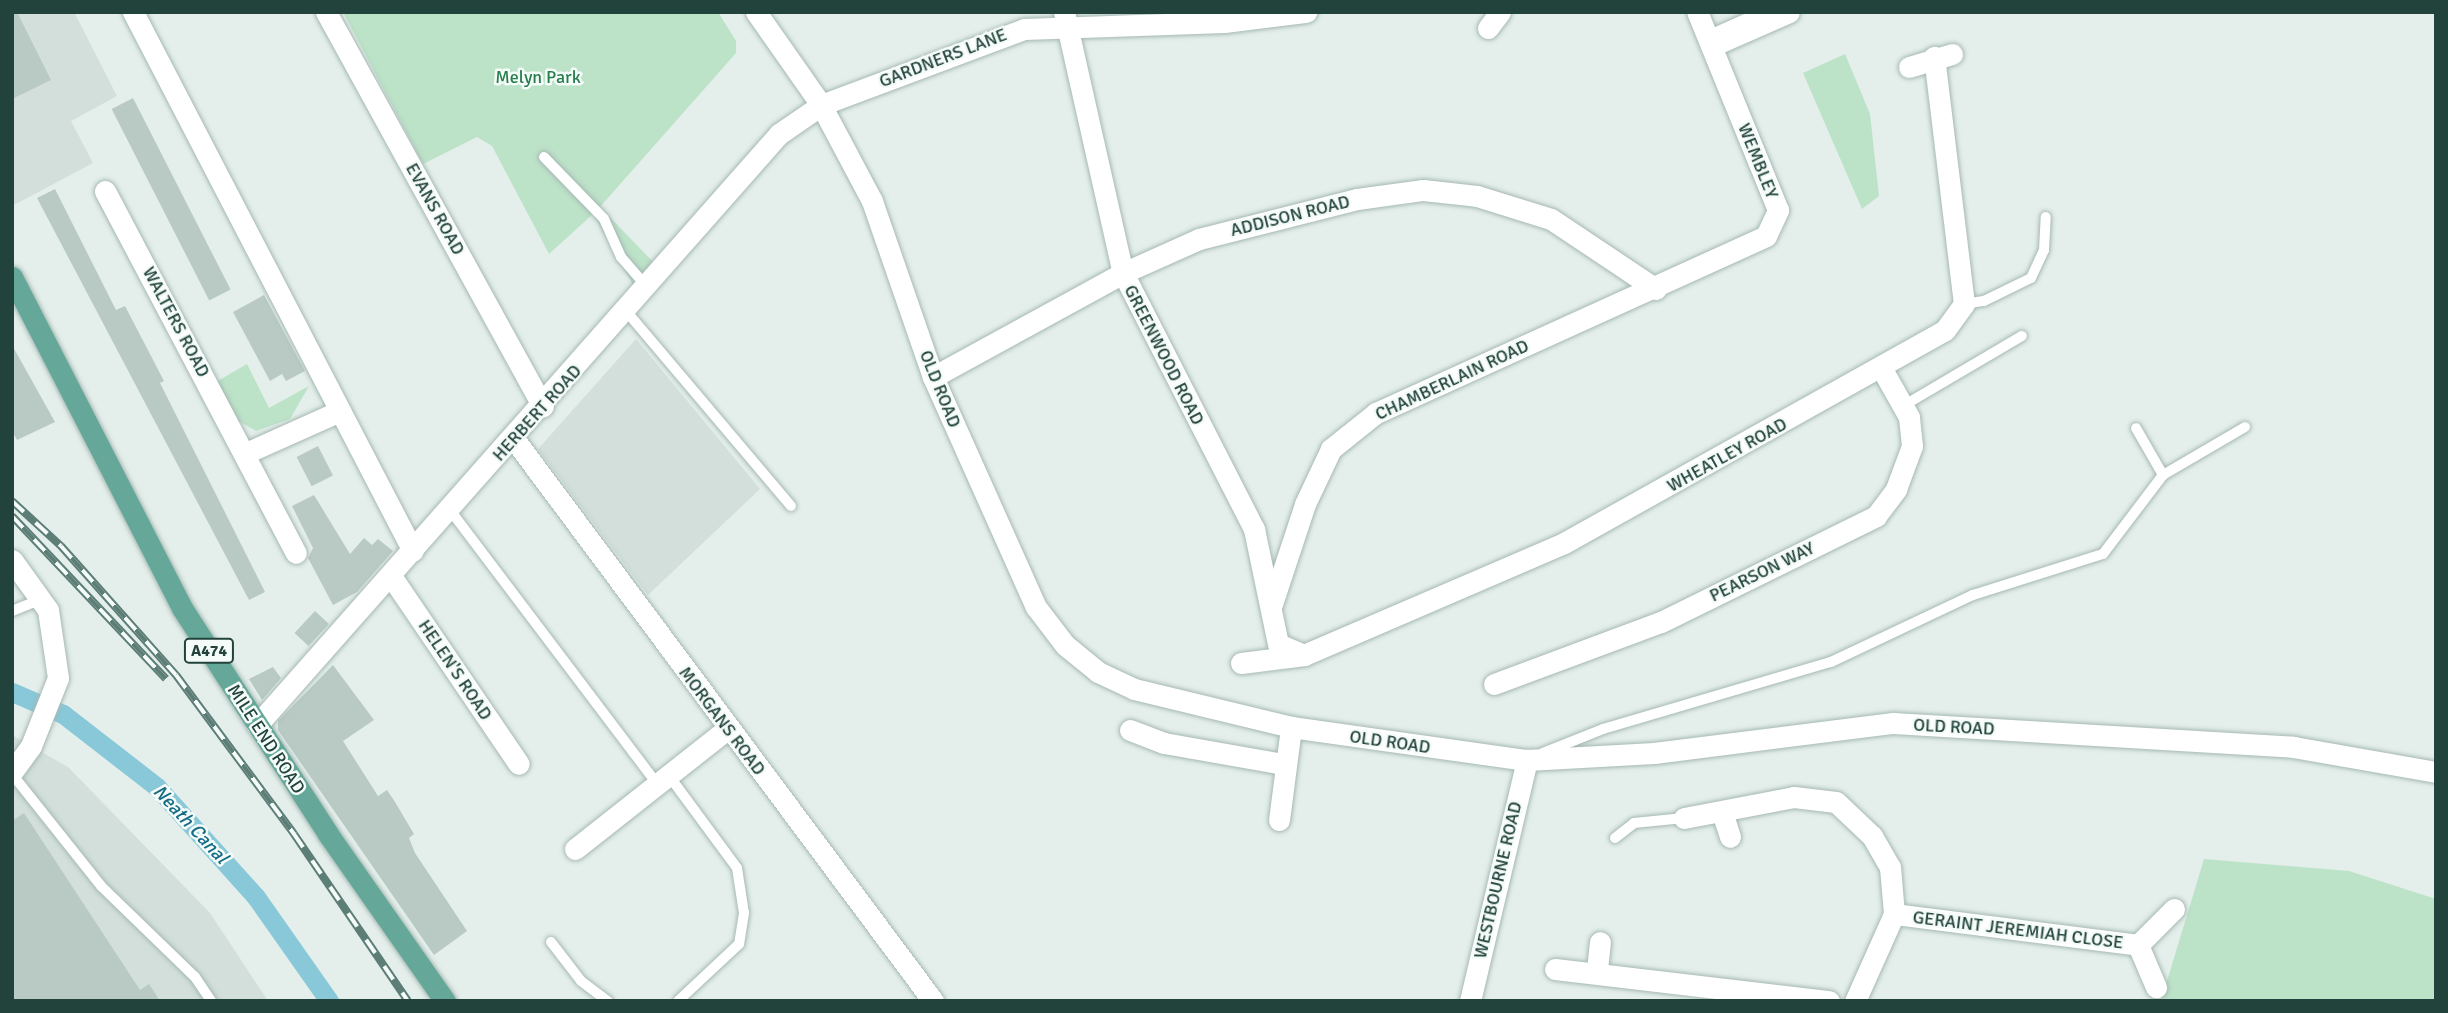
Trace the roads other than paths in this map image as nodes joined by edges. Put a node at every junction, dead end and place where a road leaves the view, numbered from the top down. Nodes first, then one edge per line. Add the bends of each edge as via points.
1 (133, 12) edge
2 (326, 12) edge
3 (756, 12) edge
4 (1306, 12) edge
5 (1697, 12) edge
6 (1760, 12) edge
7 (1789, 12) edge
8 (1141, 19) edge
9 (1067, 20) edge
10 (1709, 41) junction
11 (1909, 67) dead end
12 (821, 105) junction
13 (544, 157) dead end
14 (105, 191) dead end
15 (2046, 217) dead end
16 (1122, 273) junction
17 (12, 277) edge
18 (646, 286) junction
19 (1656, 289) junction
20 (1964, 304) junction
21 (627, 312) junction
22 (2022, 336) dead end
23 (1882, 369) junction
24 (933, 377) junction
25 (543, 406) junction
26 (1903, 406) junction
27 (340, 411) junction
28 (2245, 427) dead end
29 (2136, 428) dead end
30 (514, 439) junction
31 (246, 453) junction
32 (2163, 475) junction
33 (792, 506) dead end
34 (450, 510) junction
35 (413, 551) junction
36 (296, 553) dead end
37 (12, 559) edge
38 (391, 576) junction
39 (41, 599) junction
40 (1272, 604) junction
41 (12, 611) edge
42 (1304, 655) junction
43 (1241, 663) dead end
44 (1494, 684) dead end
45 (257, 725) junction
46 (1292, 727) junction
47 (727, 728) junction
48 (1130, 730) dead end
49 (1527, 760) junction
50 (519, 764) dead end
51 (1283, 764) junction
52 (2436, 772) edge
53 (12, 773) edge
54 (662, 777) junction
55 (1722, 812) junction
56 (1684, 818) joint
57 (1279, 820) dead end
58 (1730, 837) dead end
59 (1615, 838) dead end
60 (575, 849) dead end
61 (2174, 909) dead end
62 (1894, 914) junction
63 (551, 942) dead end
64 (1600, 943) dead end
65 (2138, 945) junction
66 (1555, 969) dead end
67 (1597, 970) junction
68 (2156, 987) dead end
69 (211, 1001) edge
70 (445, 1001) edge
71 (608, 1001) edge
72 (678, 1001) edge
73 (933, 1001) edge
74 (1470, 1001) edge
75 (1829, 1001) edge
76 (1855, 1001) edge

1 - 27 street
2 - 25 street, EVANS ROAD
3 - 12 street, OLD ROAD
4 - 8 street, GARDNERS LANE
5 - 10 street, WEMBLEY
6 - 10 lane
7 - 10 street
8 - 9 street, GARDNERS LANE
9 - 12 street, GARDNERS LANE via 986,39
9 - 16 street, GREENWOOD ROAD
10 - 19 street, WEMBLEY via 1777,210 1766,236
11 - 20 street via 1943,55
12 - 18 street, HERBERT ROAD via 779,134
12 - 24 street, OLD ROAD via 872,201
13 - 18 lane via 604,219 621,257
14 - 31 street, WALTERS ROAD
15 - 20 lane via 2044,250 2031,278 1984,301
16 - 19 street, ADDISON ROAD via 1199,239 1356,199 1423,190 1477,195 1551,219
16 - 24 street, ADDISON ROAD
16 - 40 street, GREENWOOD ROAD via 1254,529
17 - 45 main road, MILE END ROAD / A474 via 182,608
18 - 21 street, HERBERT ROAD
19 - 40 street, CHAMBERLAIN ROAD via 1376,413 1331,449 1305,504
20 - 23 street, WHEATLEY ROAD via 1945,331
21 - 25 street, HERBERT ROAD
21 - 33 lane
22 - 26 lane
23 - 26 street, PEARSON WAY
23 - 42 street, WHEATLEY ROAD via 1564,543
24 - 46 street, OLD ROAD via 1036,607 1065,645 1098,672 1134,689
25 - 30 street, HERBERT ROAD
26 - 44 street, PEARSON WAY via 1912,446 1896,489 1877,516 1661,622
27 - 31 street
27 - 35 street
28 - 32 lane
29 - 32 lane
30 - 34 street, HERBERT ROAD
30 - 47 street, MORGANS ROAD
31 - 36 street, WALTERS ROAD
32 - 49 lane via 2119,539 2088,561 1973,595 1831,662 1603,729
34 - 35 street, HERBERT ROAD
34 - 54 lane
35 - 38 street, HERBERT ROAD
37 - 39 street
38 - 45 street, HERBERT ROAD
38 - 50 street, HELEN'S ROAD
39 - 41 lane
39 - 53 street via 57,647 58,678 31,746
40 - 42 street, GREENWOOD ROAD via 1278,644
42 - 43 street, WHEATLEY ROAD
45 - 70 main road, MILE END ROAD / A474
46 - 49 street, OLD ROAD
46 - 51 street
47 - 54 street
47 - 73 street, MORGANS ROAD
48 - 51 street
49 - 52 street, OLD ROAD via 1654,753 1893,723 2293,747
49 - 74 street, WESTBOURNE ROAD
51 - 57 street
53 - 69 lane via 101,886 195,977
54 - 60 street
54 - 72 lane via 737,868 744,913 739,944
55 - 56 street
55 - 58 street
55 - 62 street via 1794,797 1836,802 1872,836 1890,867
56 - 59 lane via 1634,823
61 - 65 street
62 - 65 street, GERAINT JEREMIAH CLOSE
62 - 76 street
63 - 71 lane via 581,981
64 - 67 street
65 - 68 street, GERAINT JEREMIAH CLOSE
66 - 67 street
67 - 75 street

